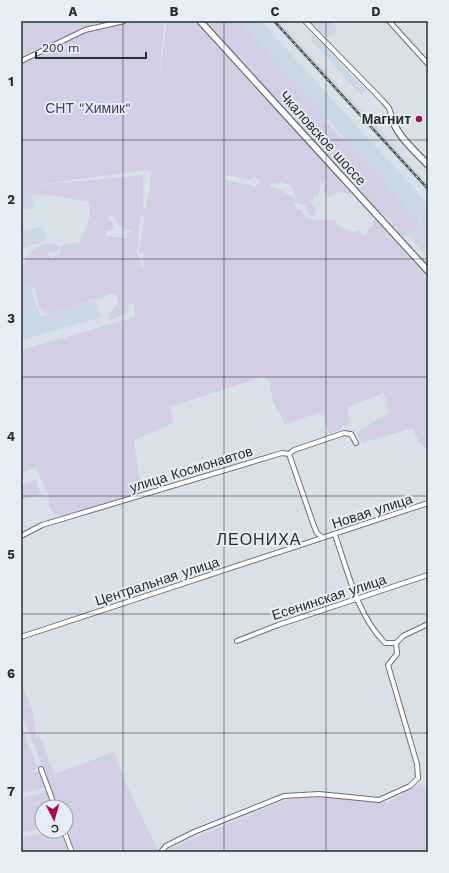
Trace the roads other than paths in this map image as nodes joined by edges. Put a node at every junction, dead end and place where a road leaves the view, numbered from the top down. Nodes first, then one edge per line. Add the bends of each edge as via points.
1 (124, 21) edge
2 (200, 21) edge
3 (305, 21) edge
4 (389, 21) edge
5 (21, 61) edge
6 (428, 64) edge
7 (392, 117) joint
8 (428, 165) edge
9 (428, 271) edge
10 (356, 443) dead end
11 (289, 454) junction
12 (428, 503) edge
13 (335, 535) junction
14 (21, 536) edge
15 (322, 537) junction
16 (428, 575) edge
17 (357, 599) junction
18 (428, 624) edge
19 (21, 637) edge
20 (238, 641) dead end
21 (396, 643) junction
22 (40, 769) dead end
23 (51, 799) edge
24 (67, 839) edge
25 (72, 852) edge
26 (161, 852) edge

1 - 5 street via 85,30
2 - 9 street, Чкаловское шоссе
3 - 7 street via 383,101
4 - 6 street
7 - 8 street via 401,134
10 - 11 street, улица Космонавтов via 351,434 344,433
11 - 14 street, улица Космонавтов via 282,453 60,519
11 - 15 street via 314,526
12 - 13 street, Новая улица
13 - 15 street, Новая улица
13 - 17 street
15 - 19 street, Центральная улица
16 - 17 street, Есенинская улица
17 - 20 street, Есенинская улица
17 - 21 street via 379,637 385,643
18 - 21 street via 403,636
21 - 26 street via 397,654 388,665 417,764 418,778 410,786 379,800 319,794 284,796 194,832 166,846
22 - 23 street
24 - 25 street

